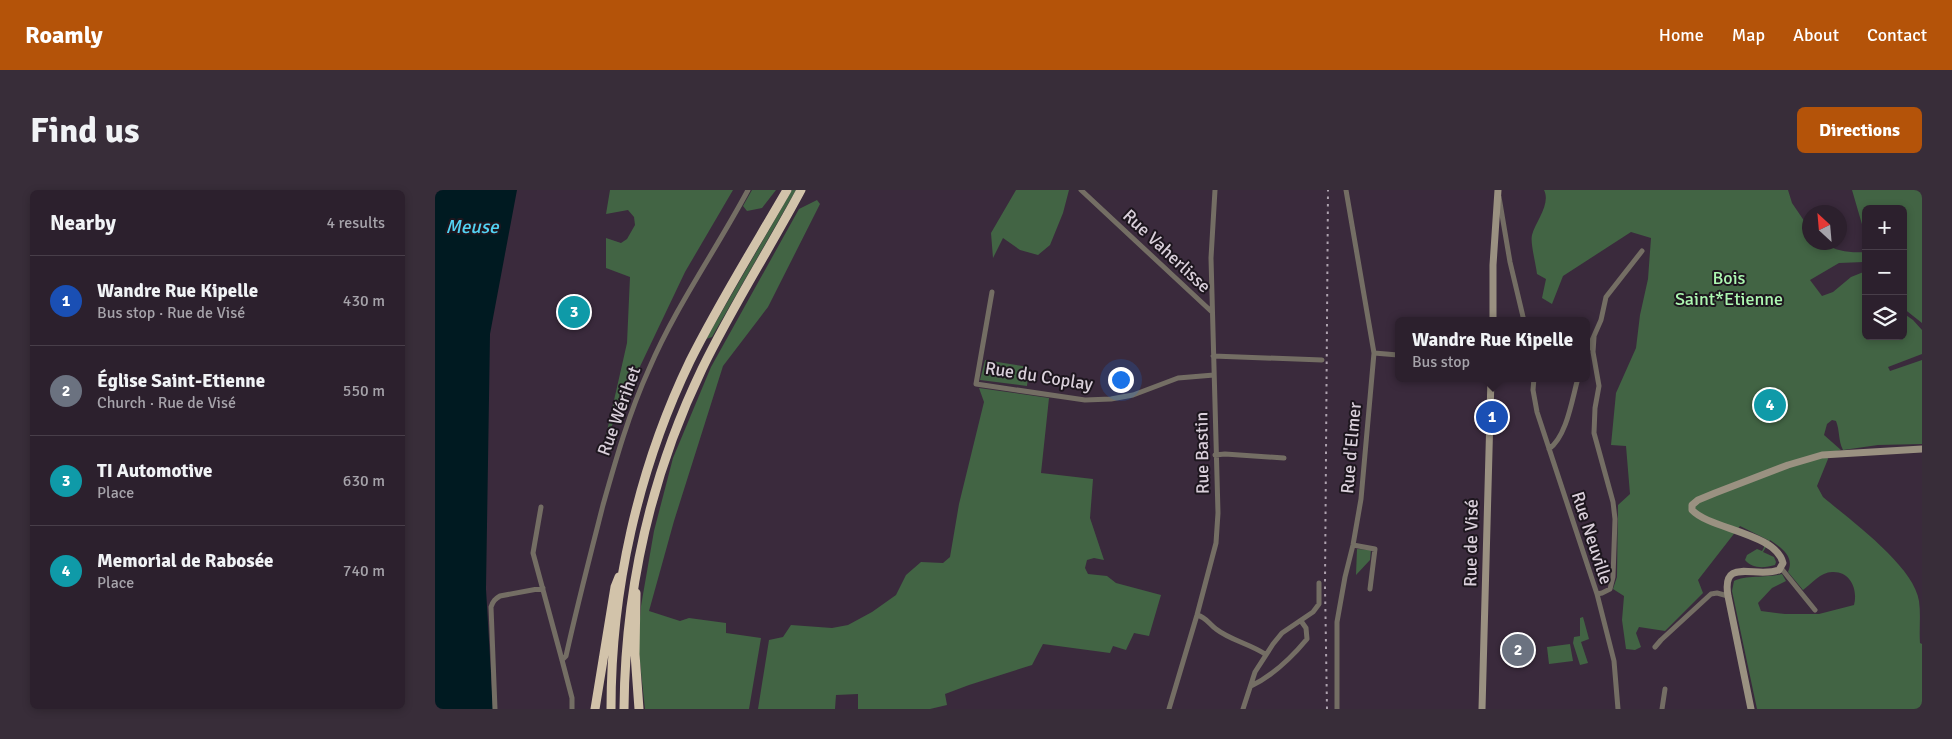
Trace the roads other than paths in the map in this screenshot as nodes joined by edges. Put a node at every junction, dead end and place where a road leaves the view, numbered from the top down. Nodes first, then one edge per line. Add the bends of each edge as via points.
1 (748, 190) edge
2 (785, 190) edge
3 (1081, 190) edge
4 (1215, 190) edge
5 (1346, 190) edge
6 (1497, 192) edge
7 (800, 193) edge
8 (1642, 251) dead end
9 (992, 292) dead end
10 (1212, 312) junction
11 (1493, 317) edge
12 (1523, 317) edge
13 (1594, 337) junction
14 (1590, 346) edge
15 (1374, 353) junction
16 (1395, 354) edge
17 (1213, 356) junction
18 (1322, 360) dead end
19 (1214, 375) junction
20 (1491, 382) edge
21 (1534, 382) edge
22 (1577, 382) edge
23 (1549, 449) junction
24 (1922, 449) edge
25 (1215, 455) junction
26 (1284, 458) dead end
27 (541, 507) dead end
28 (1353, 545) junction
29 (625, 562) junction
30 (1781, 568) junction
31 (635, 580) junction
32 (1319, 584) dead end
33 (543, 588) junction
34 (1370, 589) dead end
35 (1597, 594) junction
36 (1728, 596) junction
37 (1815, 610) dead end
38 (1197, 615) junction
39 (1301, 621) junction
40 (1655, 647) dead end
41 (1265, 654) junction
42 (562, 660) junction
43 (1251, 686) junction
44 (1665, 689) dead end
45 (495, 709) edge
46 (572, 709) edge
47 (595, 709) edge
48 (611, 709) edge
49 (624, 709) edge
50 (639, 709) edge
51 (1169, 709) edge
52 (1243, 709) edge
53 (1337, 709) edge
54 (1482, 709) edge
55 (1618, 709) edge
56 (1662, 709) edge
57 (1751, 709) edge

1 - 42 street, Rue Wérihet via 675,314 631,413 582,584 566,656
2 - 29 highway via 681,382 646,475
3 - 10 street, Rue Vaherlisse
4 - 10 street, Rue Bastin
5 - 15 street, Rue d'Elmer
6 - 11 street
6 - 12 street
7 - 31 highway via 726,322 684,410 660,478
8 - 13 street via 1607,297
9 - 19 street, Rue du Coplay via 976,384 1085,400 1133,395 1178,378
10 - 17 street, Rue Bastin
13 - 14 street
13 - 35 street via 1593,360 1599,386 1594,433 1615,518 1613,577 1610,588
15 - 16 street
15 - 28 street, Rue d'Elmer via 1361,499
17 - 18 street
17 - 19 street, Rue Bastin
19 - 25 street, Rue Bastin
20 - 54 street, Rue de Visé
21 - 23 street, Rue Neuville via 1537,412
22 - 23 street via 1562,432
23 - 35 street, Rue Neuville
24 - 30 street via 1821,456 1788,465 1692,505 1692,510 1701,517 1746,533 1771,547 1782,557
25 - 26 street
25 - 38 street, Rue Bastin via 1216,543
27 - 33 street via 533,553
28 - 34 street via 1375,549
28 - 53 street, Rue d'Elmer via 1337,622
29 - 47 highway via 615,587
29 - 48 highway via 615,629
30 - 36 street via 1773,572 1731,574 1727,580
30 - 37 street
31 - 49 highway via 628,626
31 - 50 highway
32 - 39 street via 1319,604
33 - 42 street
33 - 45 street via 494,599 491,607
35 - 55 street, Rue Neuville via 1614,661
36 - 40 street via 1711,594
36 - 57 street
38 - 41 street via 1218,631
38 - 51 street, Rue Bastin
39 - 41 street via 1282,633
39 - 43 street via 1307,628 1307,639 1298,650
41 - 43 street
42 - 46 street
43 - 52 street
44 - 56 street

